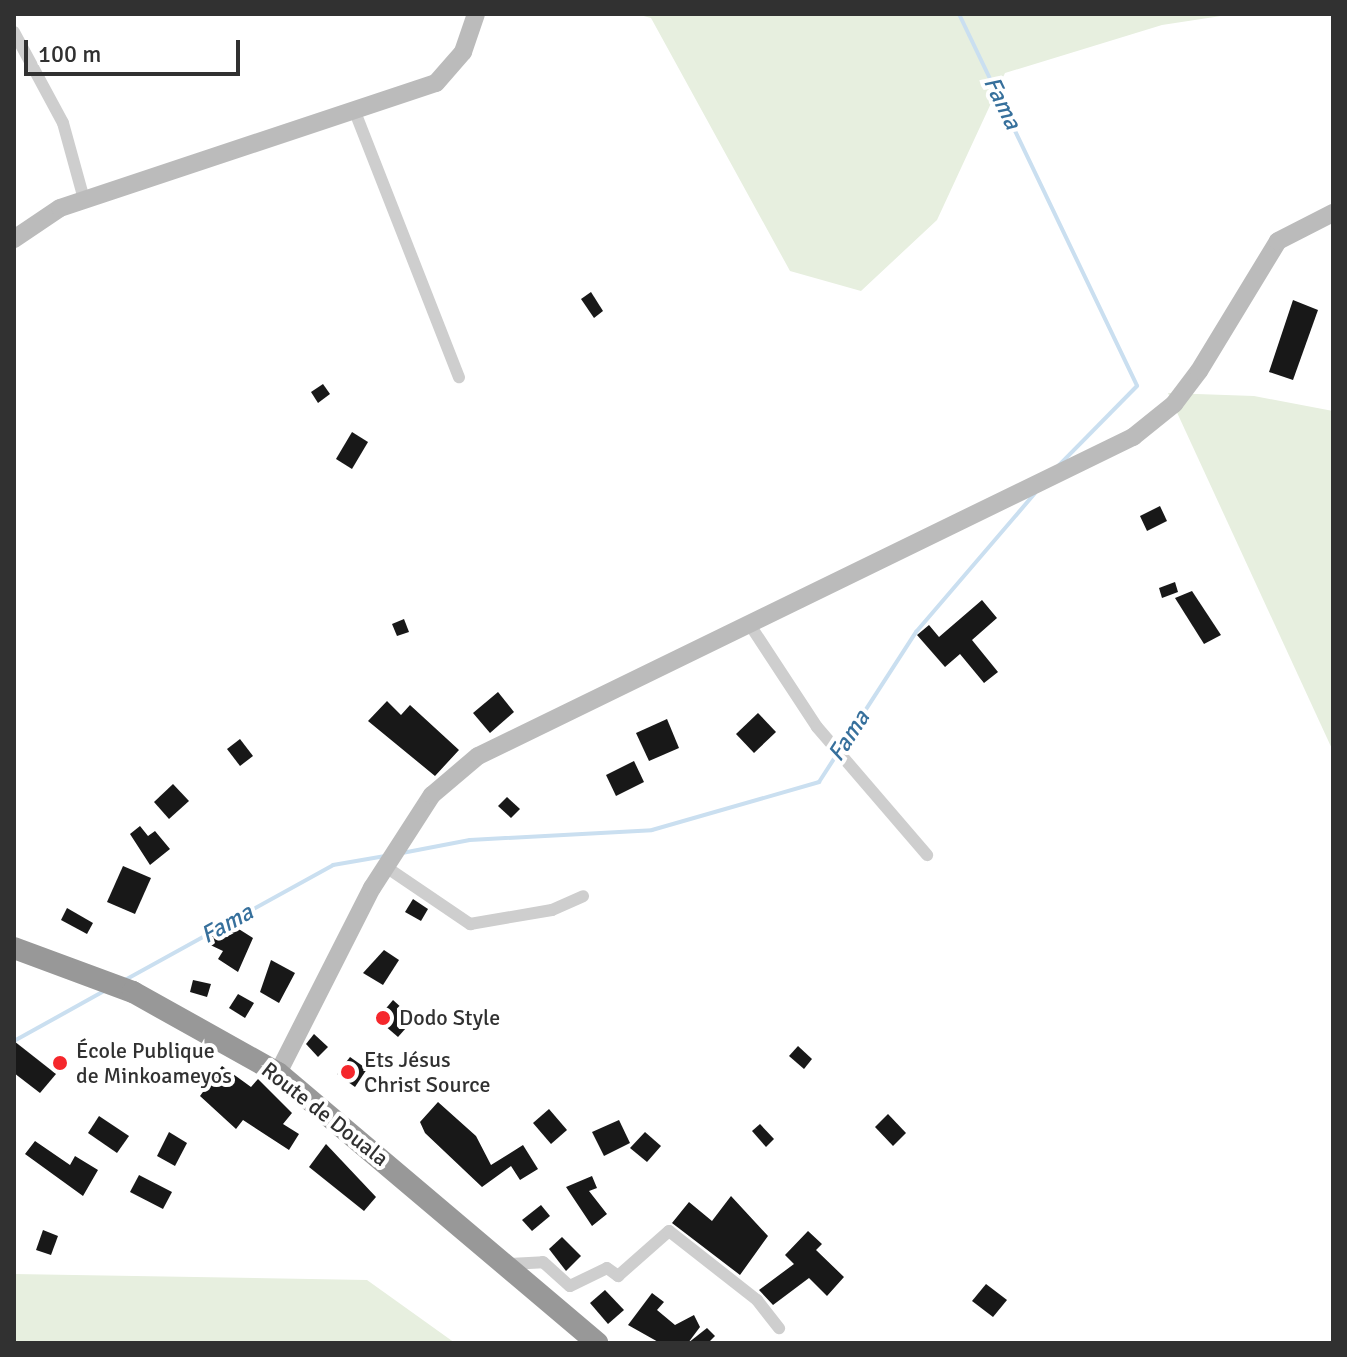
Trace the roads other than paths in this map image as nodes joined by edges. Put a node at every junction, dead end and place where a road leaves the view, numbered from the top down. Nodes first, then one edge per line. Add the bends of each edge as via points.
1 (476, 14) edge
2 (14, 32) edge
3 (355, 112) junction
4 (84, 199) junction
5 (1333, 213) edge
6 (14, 239) edge
7 (459, 377) dead end
8 (750, 625) junction
9 (927, 855) dead end
10 (386, 867) junction
11 (583, 896) dead end
12 (14, 948) edge
13 (278, 1073) junction
14 (510, 1264) junction
15 (779, 1328) dead end
16 (597, 1343) edge

1 - 3 street via 463,52 436,83
2 - 4 street via 63,123
3 - 4 street
3 - 7 street
4 - 6 street
5 - 8 street via 1278,241 1174,404 1049,484
8 - 9 street via 817,727
8 - 10 street via 478,756 432,795
10 - 11 street via 470,924 552,910
10 - 13 street
12 - 13 highway, Route de Douala via 133,992
13 - 14 highway, Route de Douala
14 - 15 street via 543,1262 570,1286 607,1268 618,1276 669,1231 757,1300
14 - 16 highway, Route de Douala

